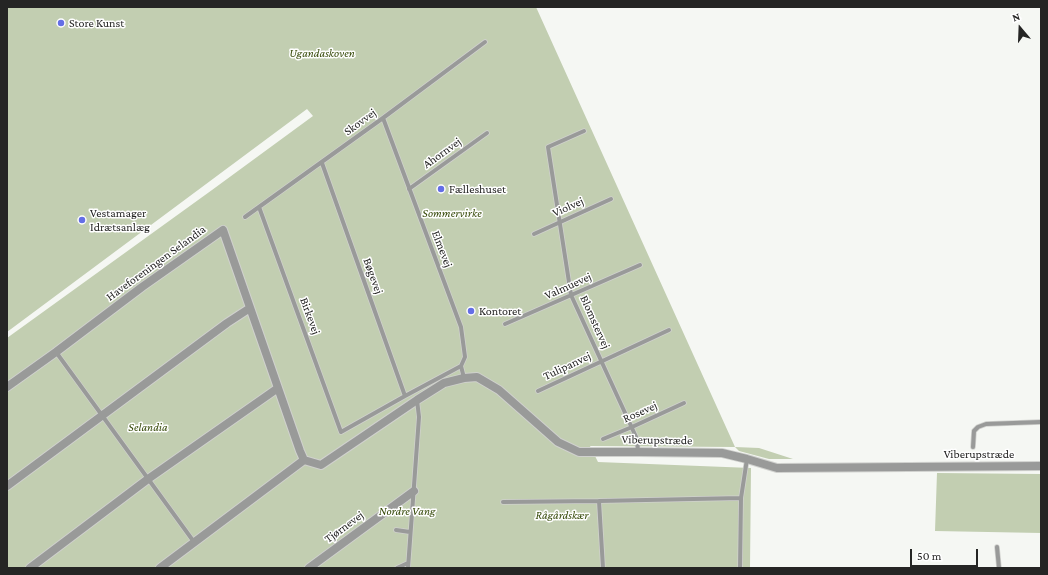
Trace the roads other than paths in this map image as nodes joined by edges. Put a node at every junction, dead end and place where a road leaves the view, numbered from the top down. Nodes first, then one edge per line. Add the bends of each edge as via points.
1 (485, 42) dead end
2 (382, 118) junction
3 (584, 131) dead end
4 (487, 133) dead end
5 (322, 163) junction
6 (409, 189) junction
7 (611, 199) dead end
8 (260, 207) junction
9 (246, 218) dead end
10 (560, 222) junction
11 (534, 234) dead end
12 (640, 265) dead end
13 (571, 295) junction
14 (250, 308) junction
15 (505, 324) dead end
16 (669, 330) dead end
17 (56, 352) junction
18 (602, 361) junction
19 (461, 366) junction
20 (464, 378) junction
21 (7, 387) edge
22 (278, 388) junction
23 (538, 391) dead end
24 (405, 396) junction
25 (418, 400) junction
26 (684, 403) dead end
27 (103, 416) junction
28 (1041, 422) edge
29 (632, 427) junction
30 (603, 439) dead end
31 (973, 447) dead end
32 (638, 452) junction
33 (747, 459) junction
34 (304, 460) junction
35 (1041, 466) edge
36 (148, 479) junction
37 (7, 486) edge
38 (414, 491) junction
39 (741, 498) junction
40 (599, 501) junction
41 (503, 502) dead end
42 (396, 530) dead end
43 (410, 532) junction
44 (194, 543) junction
45 (997, 547) dead end
46 (408, 563) junction
47 (30, 568) edge
48 (160, 568) edge
49 (309, 568) edge
50 (398, 568) edge
51 (408, 568) edge
52 (603, 568) edge
53 (740, 568) edge
54 (999, 568) edge

1 - 2 lane, Skovvej
2 - 5 lane, Skovvej
2 - 6 lane, Elmevej
3 - 10 lane, Blomstervej via 548,147
4 - 6 lane, Ahornvej
5 - 8 lane, Skovvej
5 - 24 lane, Bøgevej
6 - 19 lane, Elmevej via 461,327 465,357
7 - 10 lane, Violvej
8 - 9 lane, Skovvej
8 - 24 lane, Birkevej via 341,432
10 - 11 lane, Violvej
10 - 13 lane, Blomstervej
12 - 13 lane, Valmuevej
13 - 15 lane, Valmuevej
13 - 18 lane, Blomstervej
14 - 17 street, Haveforeningen Selandia via 223,230
14 - 22 street, Haveforeningen Selandia
14 - 27 street
16 - 18 lane, Tulipanvej
17 - 21 street, Haveforeningen Selandia
17 - 27 lane
18 - 23 lane, Tulipanvej
18 - 29 lane, Blomstervej
19 - 20 lane
19 - 24 lane
20 - 25 street, Viberupstræde via 444,383
20 - 32 street, Viberupstræde via 477,377 499,390 558,442 579,452
22 - 34 street, Haveforeningen Selandia
22 - 36 street
25 - 34 street, Viberupstræde via 322,465
25 - 38 lane
26 - 29 lane, Rosevej
27 - 36 lane
27 - 37 street
28 - 31 lane via 986,424 974,431
29 - 30 lane, Rosevej
29 - 32 lane, Blomstervej via 637,439
32 - 33 street, Viberupstræde via 722,453
33 - 35 street, Viberupstræde via 777,468
33 - 39 lane
34 - 44 street
36 - 44 lane
36 - 47 street
38 - 43 lane
38 - 49 street, Tjørnevej
39 - 40 lane
39 - 53 lane
40 - 41 lane
40 - 52 lane
42 - 43 lane
43 - 46 lane
44 - 48 street
45 - 54 lane
46 - 50 lane
46 - 51 lane

